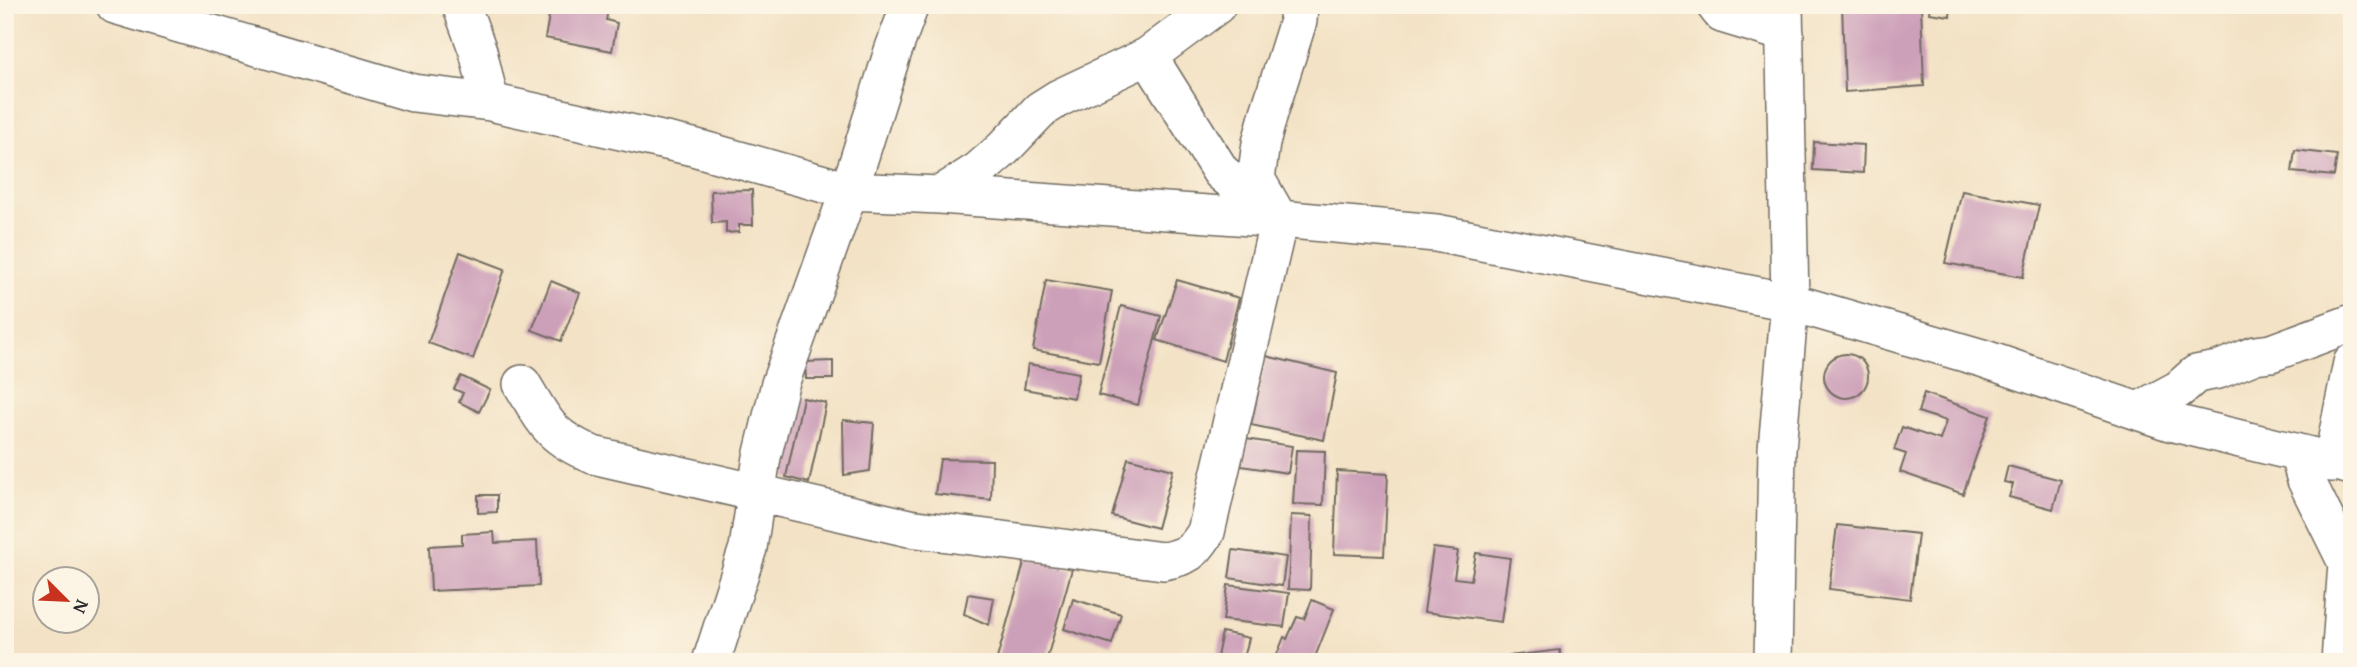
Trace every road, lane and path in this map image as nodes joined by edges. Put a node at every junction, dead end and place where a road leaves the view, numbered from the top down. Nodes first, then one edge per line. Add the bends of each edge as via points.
1 (115, 5) edge
2 (461, 5) edge
3 (910, 5) edge
4 (1217, 5) edge
5 (1299, 5) edge
6 (1715, 5) edge
7 (1785, 19) edge
8 (1148, 57) junction
9 (490, 102) junction
10 (849, 191) junction
11 (940, 195) junction
12 (1279, 219) junction
13 (1790, 302) junction
14 (2352, 323) edge
15 (2352, 363) edge
16 (522, 384) dead end
17 (2138, 411) junction
18 (2298, 453) junction
19 (2342, 464) edge
20 (755, 494) junction
21 (711, 662) edge
22 (1773, 662) edge
23 (2340, 662) edge

1 - 9 street via 413,93
2 - 9 street
3 - 10 street
4 - 8 street
5 - 12 street via 1261,143 1256,179
6 - 7 street via 1722,14
7 - 13 street
8 - 11 street via 1040,110 979,170
8 - 12 street via 1222,172
9 - 10 street via 693,147
10 - 11 street
10 - 20 street via 780,384
11 - 12 street
12 - 13 street via 1436,233
12 - 20 street via 1206,532 1197,547 1182,558 1163,561 909,528
13 - 17 street via 1982,358
13 - 22 street via 1777,449
14 - 17 street via 2196,374 2179,389
15 - 19 street
16 - 20 street via 549,430 570,445 593,455
17 - 18 street
18 - 19 street
18 - 23 street via 2306,480 2347,563
20 - 21 street via 748,548

